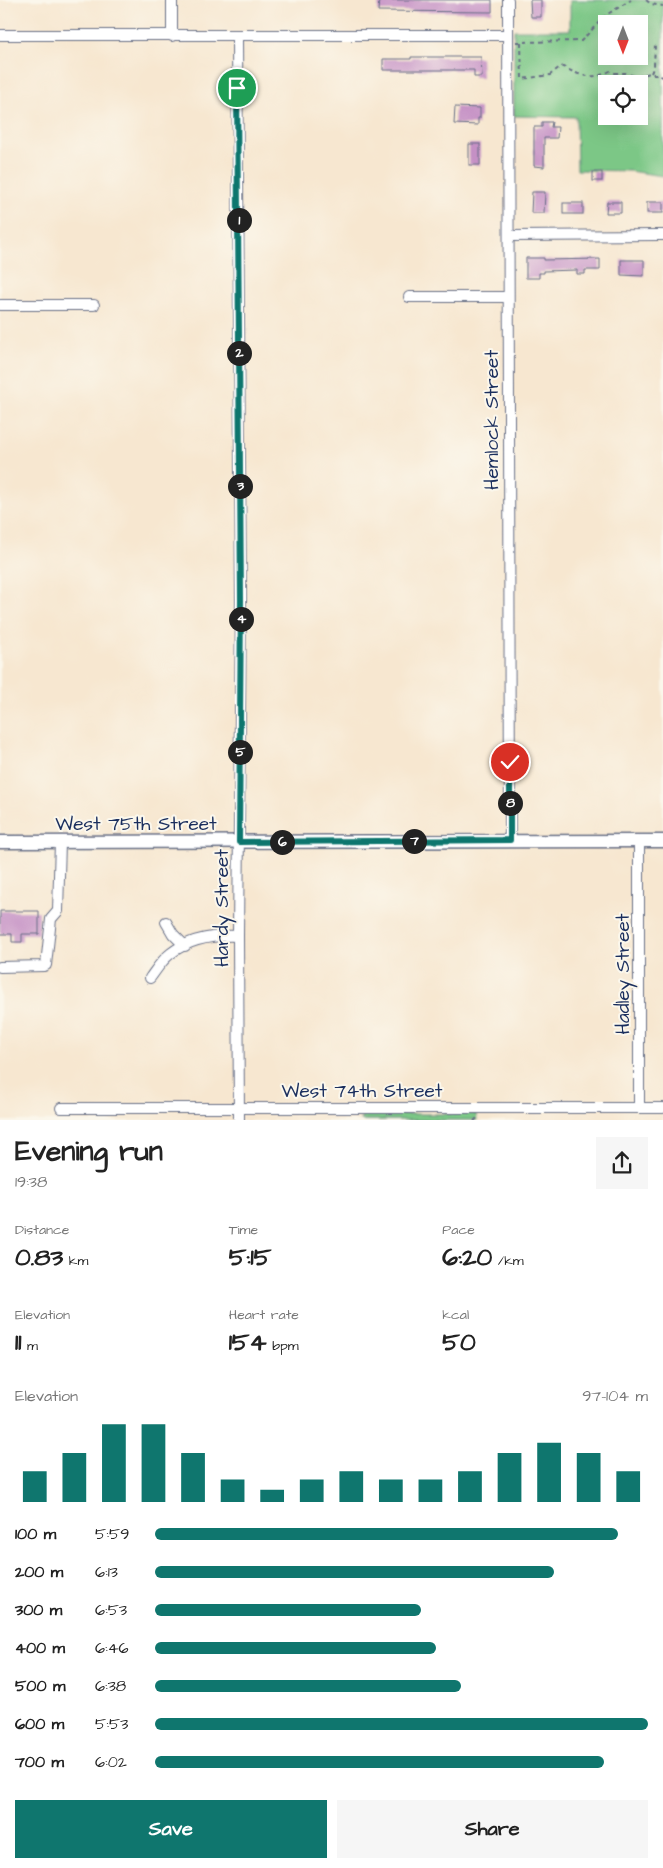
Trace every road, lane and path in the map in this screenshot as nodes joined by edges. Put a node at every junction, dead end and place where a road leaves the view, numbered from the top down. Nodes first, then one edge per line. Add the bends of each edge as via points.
1 (172, 0) edge
2 (508, 0) edge
3 (631, 0) edge
4 (646, 0) edge
5 (663, 6) edge
6 (0, 35) edge
7 (508, 35) junction
8 (172, 36) junction
9 (236, 36) junction
10 (655, 46) dead end
11 (651, 74) junction
12 (663, 77) edge
13 (663, 235) edge
14 (509, 236) junction
15 (409, 297) dead end
16 (508, 298) junction
17 (0, 305) edge
18 (94, 305) dead end
19 (510, 840) junction
20 (663, 841) edge
21 (0, 842) edge
22 (60, 842) junction
23 (239, 842) junction
24 (639, 842) junction
25 (166, 922) dead end
26 (238, 936) junction
27 (185, 946) junction
28 (0, 967) edge
29 (150, 978) dead end
30 (239, 1107) junction
31 (639, 1107) junction
32 (60, 1108) dead end
33 (663, 1108) edge
34 (239, 1120) edge

1 - 8 street
2 - 7 street, Hemlock Street
3 - 11 path via 606,15 581,41 521,42 522,79 550,75 561,66 588,77 610,70 636,77
4 - 5 path
6 - 8 street
7 - 9 street
7 - 14 street, Hemlock Street
8 - 9 street
9 - 23 street, Hardy Street via 241,600
10 - 11 path
11 - 12 path
13 - 14 street
14 - 16 street, Hemlock Street
15 - 16 street
16 - 19 street, Hemlock Street
17 - 18 street
19 - 23 main road, West 75th Street
19 - 24 main road, West 75th Street
20 - 24 main road, West 75th Street
21 - 22 main road, West 75th Street
22 - 23 main road, West 75th Street
22 - 28 street via 58,911 51,919 46,965
23 - 26 street, Hardy Street
24 - 31 street, Hadley Street
25 - 27 street
26 - 27 street via 206,938
26 - 30 street, Hardy Street
27 - 29 street via 170,954
30 - 31 street, West 74th Street
30 - 32 street, West 74th Street
30 - 34 street, Hardy Street
31 - 33 street, West 74th Street

